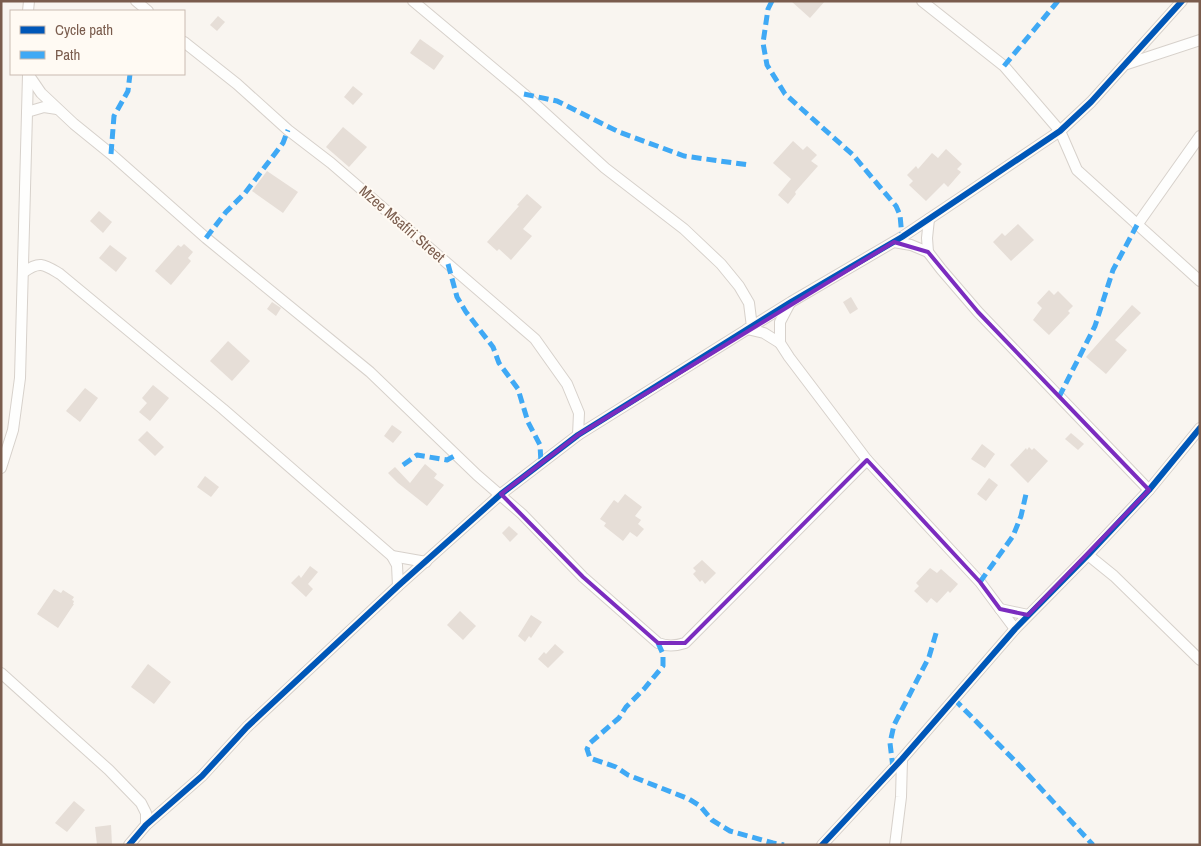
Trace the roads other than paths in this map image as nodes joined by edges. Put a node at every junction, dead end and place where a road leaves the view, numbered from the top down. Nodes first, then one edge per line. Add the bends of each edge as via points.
1 (136, 1) edge
2 (413, 1) edge
3 (922, 1) edge
4 (1182, 1) edge
5 (147, 10) edge
6 (1200, 40) edge
7 (185, 43) edge
8 (1126, 64) junction
9 (28, 75) edge
10 (29, 75) edge
11 (57, 109) junction
12 (27, 112) junction
13 (1060, 132) junction
14 (1200, 136) edge
15 (929, 219) junction
16 (1137, 225) junction
17 (894, 242) junction
18 (928, 252) junction
19 (24, 272) junction
20 (1200, 281) edge
21 (791, 302) junction
22 (750, 328) junction
23 (780, 343) junction
24 (1200, 428) edge
25 (578, 435) junction
26 (867, 460) junction
27 (1, 468) edge
28 (1149, 490) junction
29 (501, 494) junction
30 (1088, 555) junction
31 (392, 556) junction
32 (426, 562) junction
33 (398, 586) junction
34 (1000, 609) junction
35 (1028, 615) junction
36 (1015, 629) junction
37 (1200, 660) edge
38 (1, 673) edge
39 (902, 759) junction
40 (146, 826) junction
41 (129, 845) edge
42 (822, 845) edge
43 (895, 845) edge

1 - 5 street
2 - 22 street via 524,94 605,168 684,229 721,264 740,286 749,303
3 - 13 street via 994,57
4 - 8 street
6 - 8 street
7 - 25 street, Mzee Msafiri Street via 331,163 535,339 567,384 579,413
8 - 13 street
9 - 12 street
10 - 11 street
11 - 12 street via 44,107
11 - 29 street via 206,238 370,372
12 - 19 street
13 - 15 street
13 - 16 street via 1077,170
14 - 16 street
15 - 17 street
15 - 18 street
16 - 20 street
17 - 18 street
17 - 21 street
18 - 28 street via 978,312
19 - 27 street via 20,378 13,430
19 - 31 street via 38,264 60,274 223,409
21 - 22 street
21 - 23 street via 780,322
22 - 23 street
22 - 25 street
23 - 26 street
24 - 28 street
25 - 29 street
26 - 29 street via 685,643 677,646 658,643 582,577
26 - 34 street via 980,582
28 - 30 street
29 - 32 street
30 - 35 street
30 - 37 street
31 - 32 street
31 - 33 street via 397,565
32 - 33 street
33 - 40 street via 247,727 196,782
34 - 35 street
34 - 36 street
35 - 36 street
36 - 39 street
38 - 40 street via 135,796 146,813
39 - 42 street
39 - 43 street
40 - 41 street

